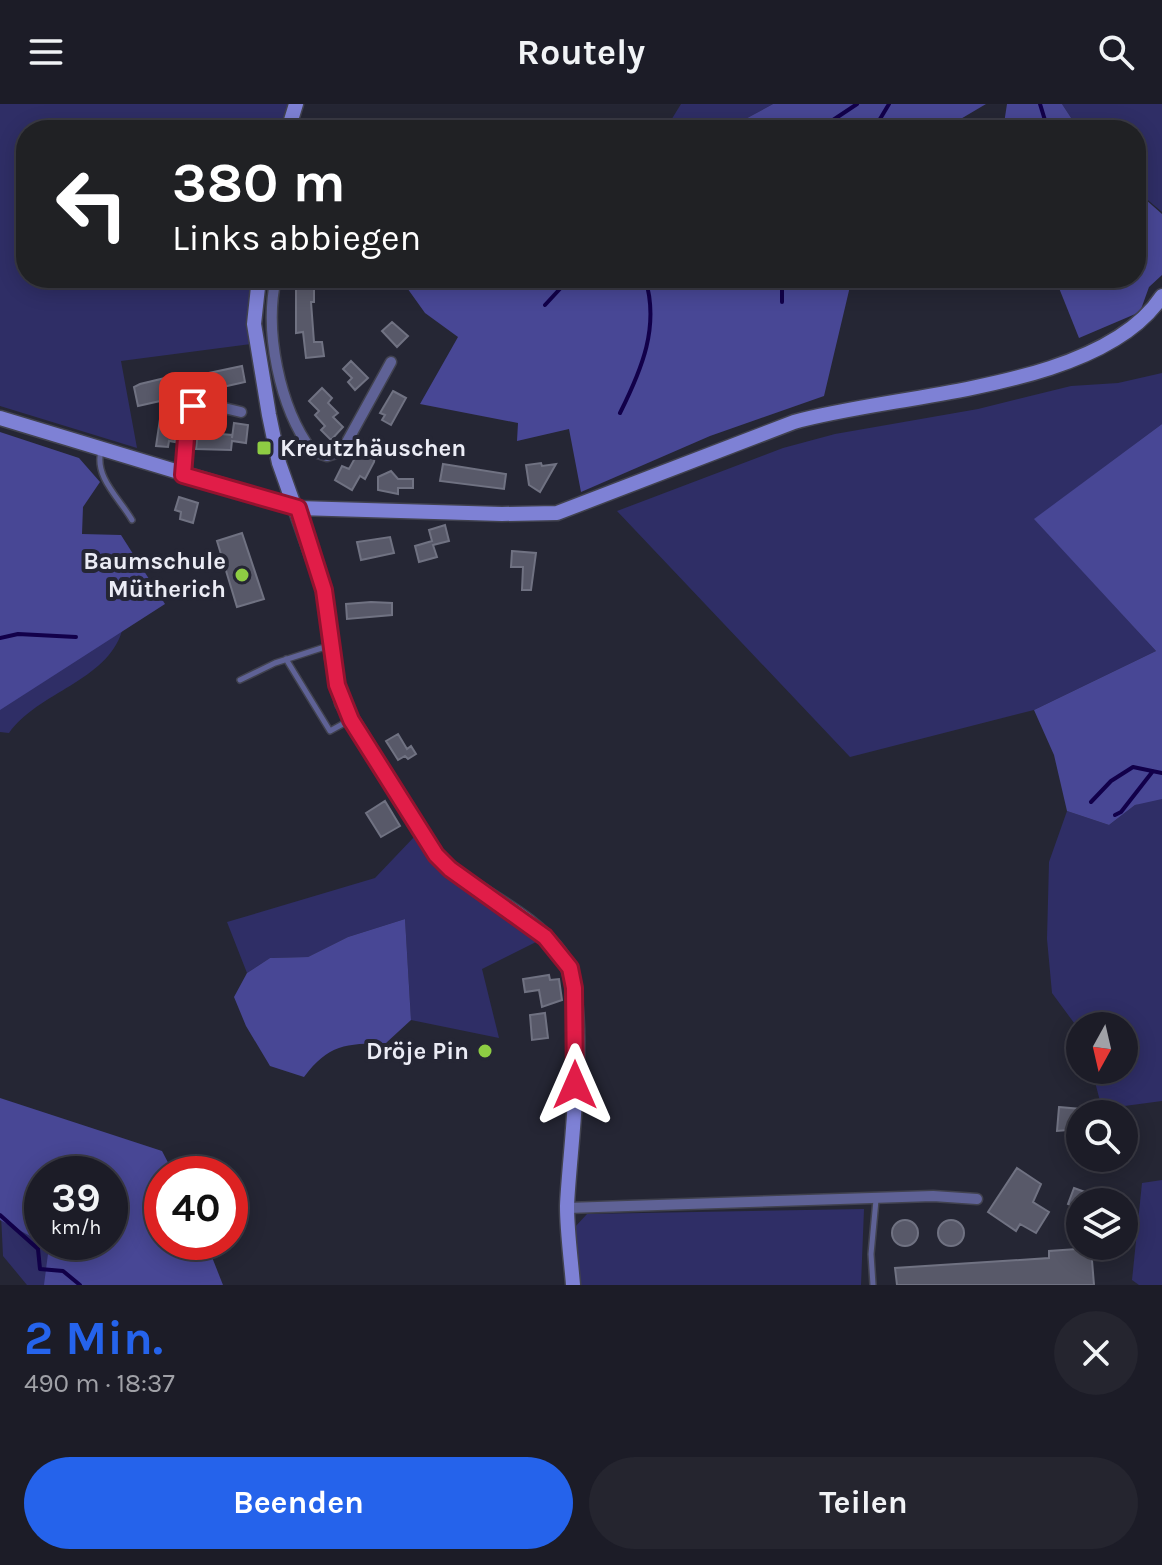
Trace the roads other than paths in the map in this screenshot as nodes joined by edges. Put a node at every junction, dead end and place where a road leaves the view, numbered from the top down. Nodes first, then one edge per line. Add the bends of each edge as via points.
1 (258, 288) edge
2 (274, 288) edge
3 (1162, 296) edge
4 (391, 362) dead end
5 (241, 412) dead end
6 (0, 418) edge
7 (101, 450) junction
8 (183, 475) junction
9 (298, 508) junction
10 (132, 520) dead end
11 (330, 645) junction
12 (286, 659) junction
13 (240, 680) dead end
14 (351, 720) junction
15 (977, 1199) dead end
16 (876, 1200) junction
17 (567, 1208) junction
18 (573, 1285) edge
19 (873, 1285) edge

1 - 9 street via 254,324 269,415 279,463
2 - 4 street via 270,307 276,364 312,451 327,456 342,451
3 - 9 street via 1124,335 1082,356 990,383 794,422 557,513
5 - 8 street via 203,403 193,406
6 - 7 street
7 - 8 street
7 - 10 lane via 103,474
8 - 9 street
9 - 11 street via 324,590
11 - 12 lane
11 - 14 street via 337,685
12 - 13 lane
12 - 14 lane via 330,731
14 - 17 street via 436,855 545,937 570,968 575,1085
15 - 16 street
16 - 17 street
16 - 19 lane
17 - 18 street

